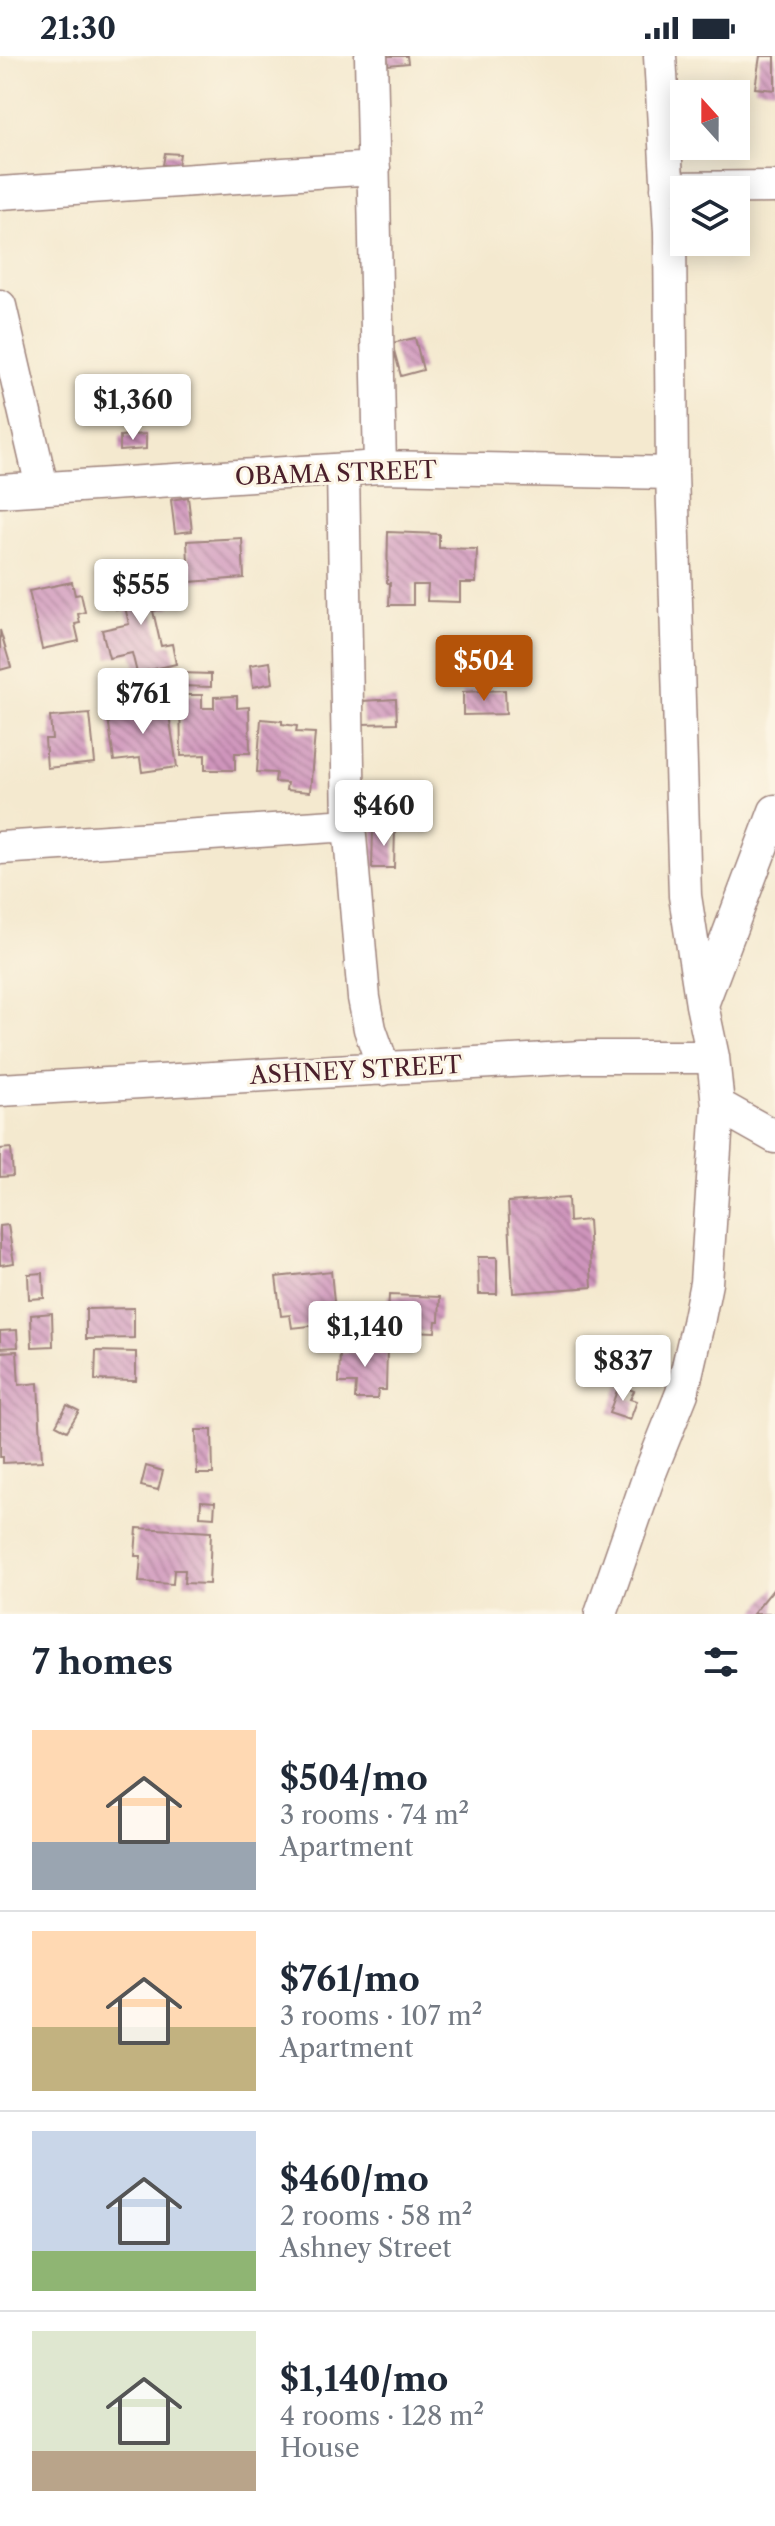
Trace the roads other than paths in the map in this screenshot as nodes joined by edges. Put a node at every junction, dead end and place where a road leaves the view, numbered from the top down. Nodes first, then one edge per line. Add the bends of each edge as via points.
1 (371, 56) edge
2 (660, 56) edge
3 (374, 168) junction
4 (775, 187) edge
5 (667, 188) junction
6 (0, 193) edge
7 (0, 306) edge
8 (380, 467) junction
9 (343, 470) junction
10 (672, 473) junction
11 (42, 487) junction
12 (0, 491) edge
13 (775, 811) edge
14 (349, 825) junction
15 (0, 848) edge
16 (702, 1005) junction
17 (713, 1057) junction
18 (384, 1069) junction
19 (0, 1090) edge
20 (718, 1105) junction
21 (775, 1137) edge
22 (601, 1614) edge

1 - 3 street
2 - 5 street
3 - 6 street
3 - 8 street
4 - 5 street
5 - 10 street
7 - 11 street
8 - 9 street, OBAMA STREET
8 - 10 street, OBAMA STREET
9 - 11 street, OBAMA STREET
9 - 14 street
10 - 16 street via 685,896
11 - 12 street, OBAMA STREET
13 - 16 street
14 - 15 street
14 - 18 street via 364,998
16 - 17 street
17 - 18 street, ASHNEY STREET via 582,1057
17 - 20 street
18 - 19 street, ASHNEY STREET
20 - 21 street
20 - 22 street via 706,1283 685,1379

